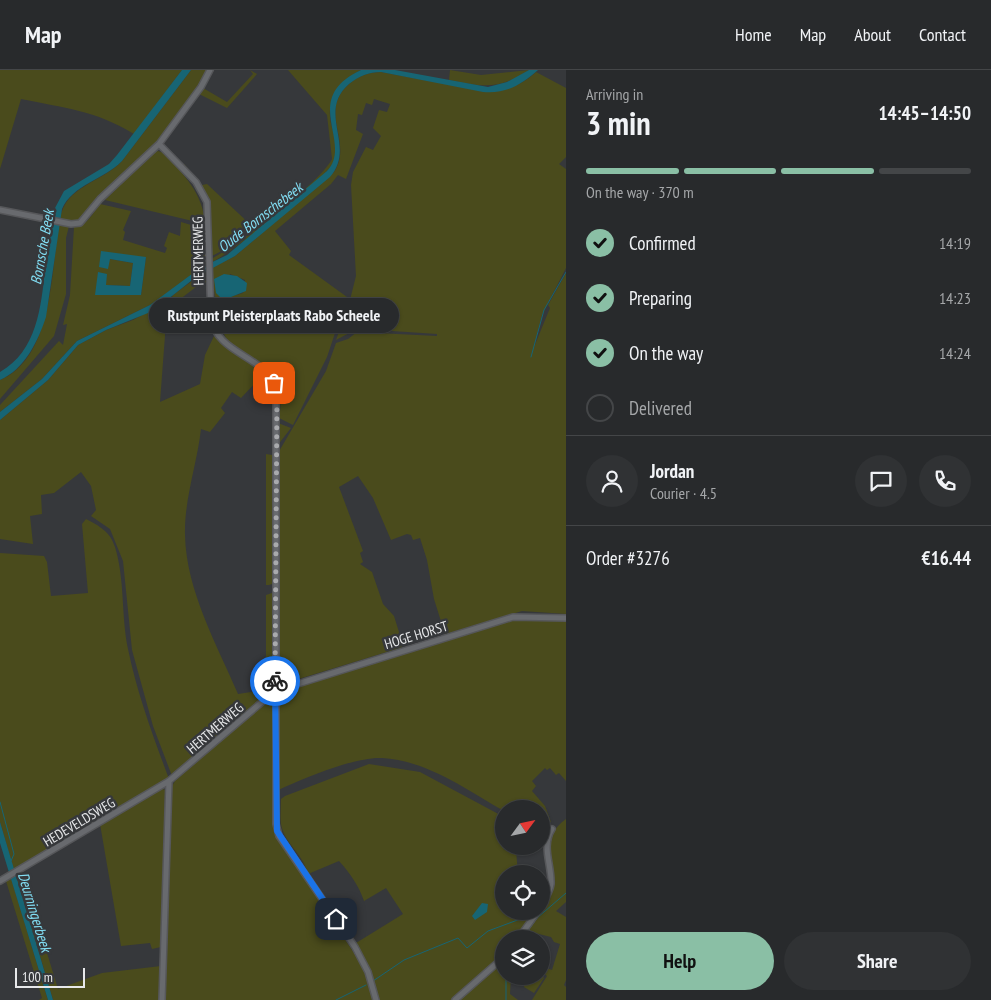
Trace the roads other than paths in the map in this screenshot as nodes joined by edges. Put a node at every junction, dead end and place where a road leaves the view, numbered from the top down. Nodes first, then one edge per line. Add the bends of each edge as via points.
1 (210, 70) edge
2 (159, 144) junction
3 (0, 210) edge
4 (566, 618) edge
5 (275, 692) junction
6 (169, 781) junction
7 (552, 829) dead end
8 (549, 865) edge
9 (550, 873) edge
10 (0, 881) edge
11 (550, 890) edge
12 (495, 965) edge
13 (162, 1000) edge
14 (376, 1000) edge
15 (455, 1000) edge

1 - 2 street
2 - 3 street via 100,200 83,222 76,224
2 - 5 street, HERTMERWEG via 190,176 208,206 211,318 216,335 268,374 277,393
4 - 5 street, HOGE HORST via 513,617
5 - 6 street, HERTMERWEG
5 - 14 street via 277,831 355,947 368,972
6 - 10 street, HEDEVELDSWEG
6 - 13 street
7 - 8 street via 546,842
9 - 11 street
12 - 15 street

